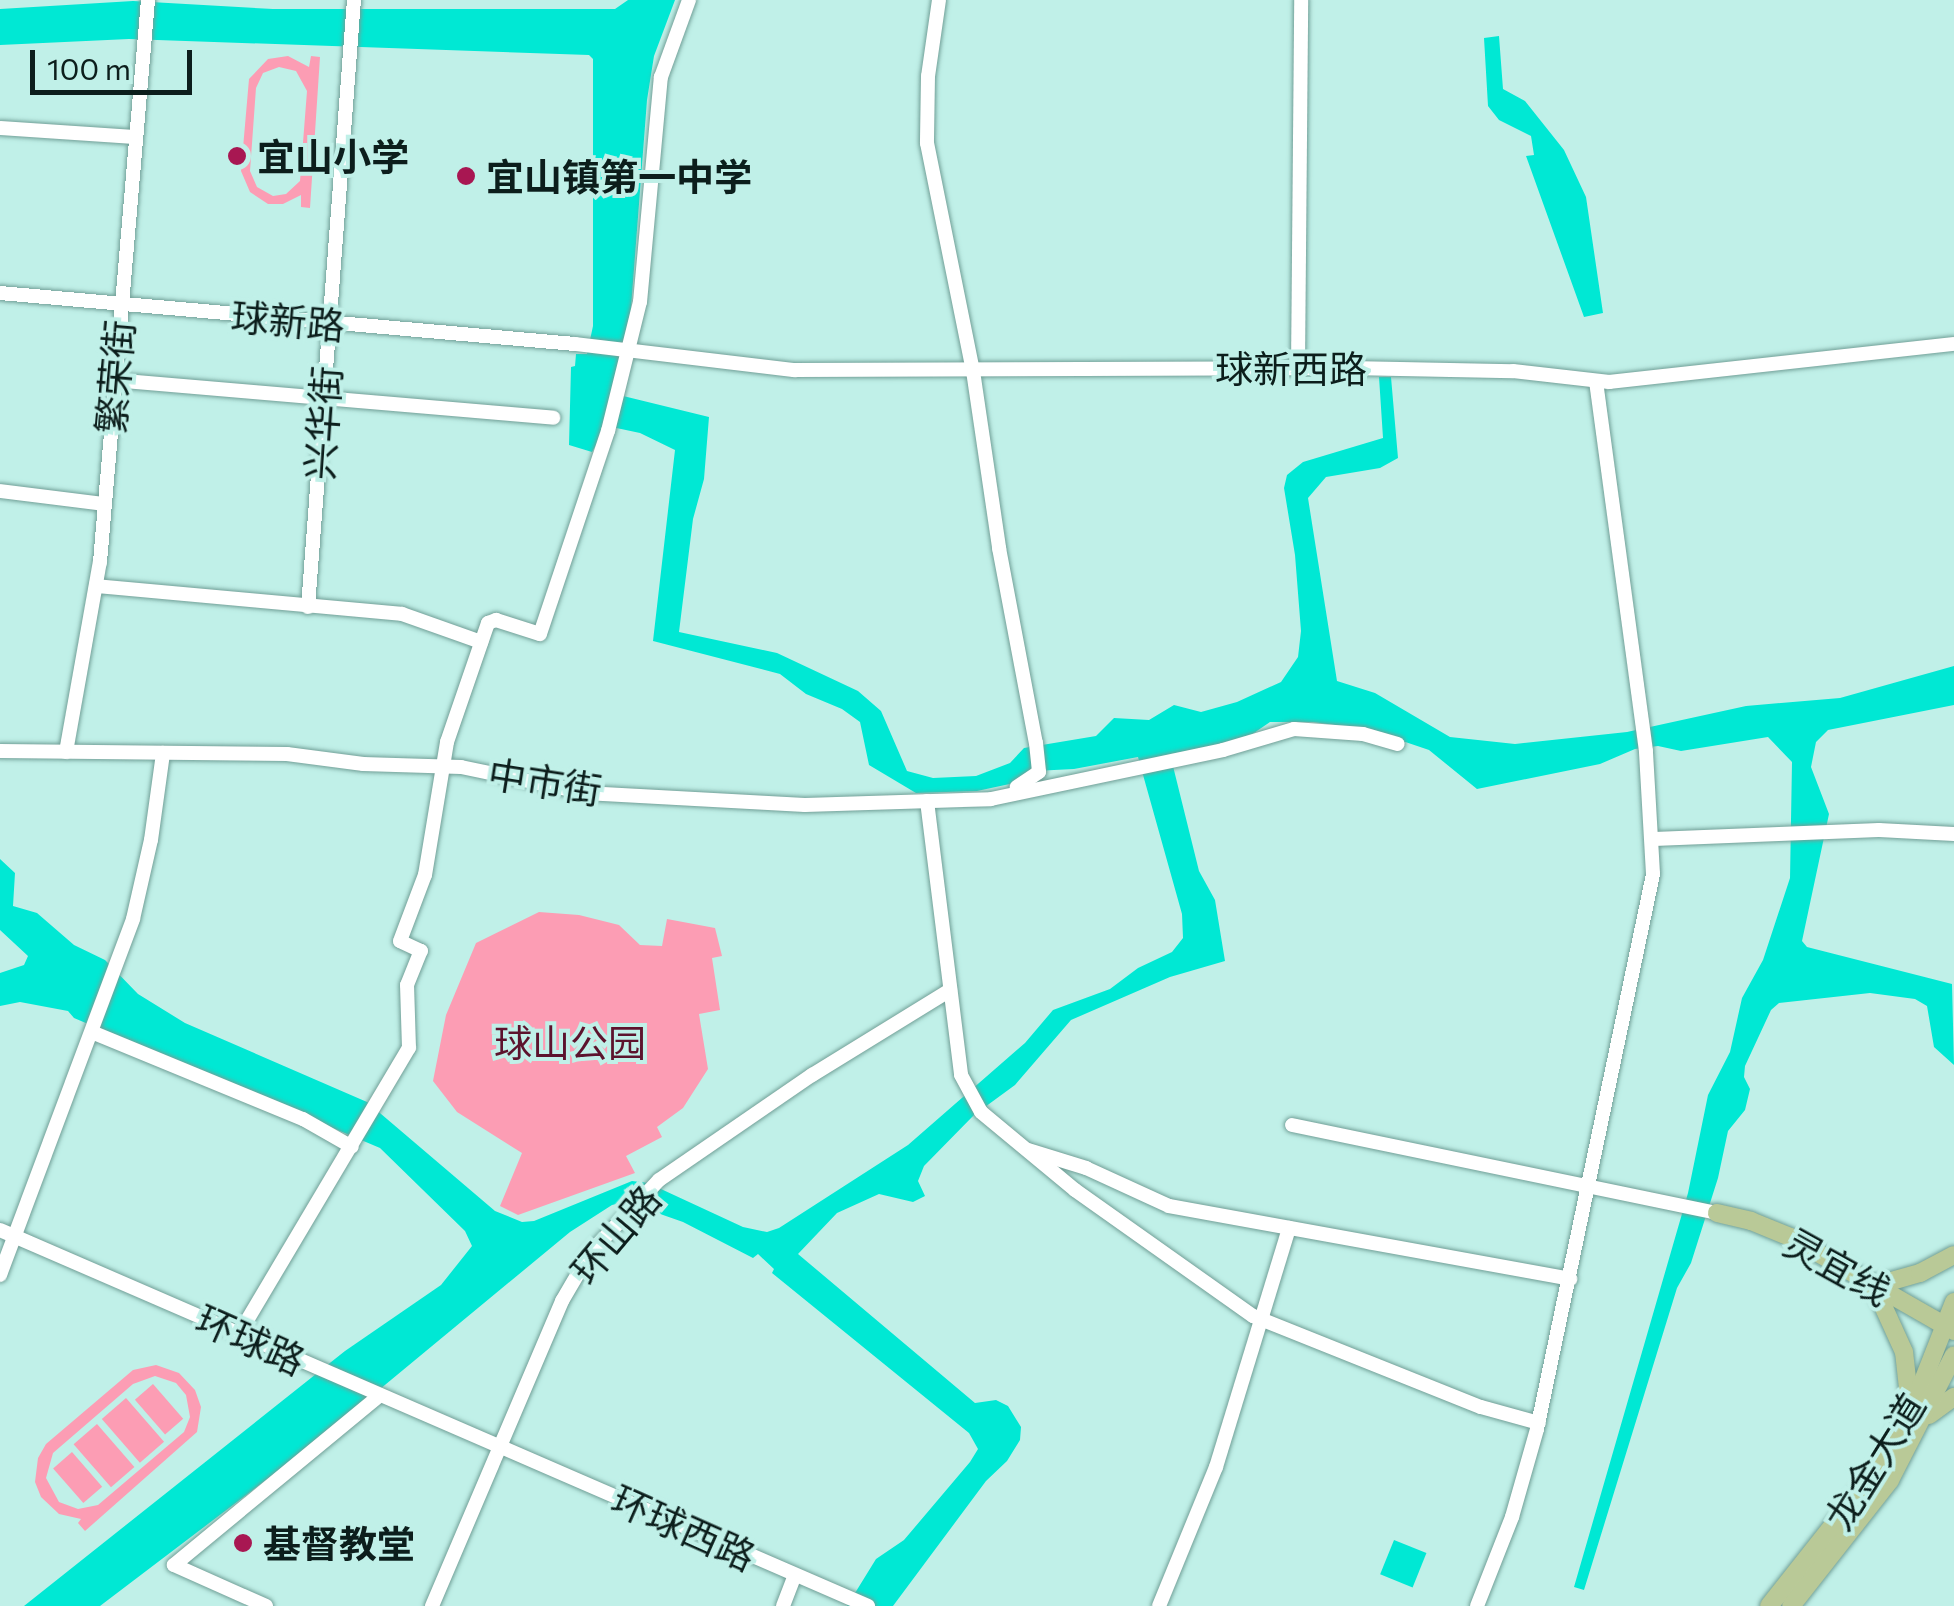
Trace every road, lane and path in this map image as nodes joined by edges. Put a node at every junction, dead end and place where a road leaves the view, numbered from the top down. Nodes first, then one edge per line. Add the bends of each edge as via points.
1 (148, 0) edge
2 (689, 0) edge
3 (939, 0) edge
4 (1300, 0) edge
5 (354, 2) edge
6 (0, 128) edge
7 (135, 136) junction
8 (0, 293) edge
9 (120, 304) junction
10 (330, 324) junction
11 (1954, 344) edge
12 (629, 351) junction
13 (1298, 368) junction
14 (973, 371) junction
15 (114, 380) junction
16 (1596, 381) junction
17 (324, 398) junction
18 (553, 418) dead end
19 (0, 492) edge
20 (104, 504) junction
21 (96, 586) junction
22 (308, 607) junction
23 (481, 642) junction
24 (1398, 744) dead end
25 (0, 751) edge
26 (66, 752) junction
27 (163, 753) junction
28 (444, 766) junction
29 (968, 799) junction
30 (926, 801) junction
31 (1954, 834) edge
32 (1654, 839) junction
33 (950, 990) junction
34 (94, 1032) junction
35 (1292, 1124) dead end
36 (354, 1144) junction
37 (1020, 1148) junction
38 (1590, 1186) junction
39 (1717, 1214) joint
40 (1289, 1228) junction
41 (0, 1230) edge
42 (16, 1236) junction
43 (1954, 1255) edge
44 (0, 1275) edge
45 (1570, 1279) junction
46 (1874, 1286) junction
47 (1954, 1302) edge
48 (1262, 1321) junction
49 (1950, 1329) edge
50 (239, 1334) junction
51 (1954, 1355) edge
52 (379, 1394) junction
53 (1954, 1397) edge
54 (1917, 1415) junction
55 (1538, 1423) junction
56 (501, 1447) junction
57 (795, 1575) junction
58 (266, 1606) edge
59 (432, 1606) edge
60 (782, 1606) edge
61 (868, 1606) edge
62 (1159, 1606) edge
63 (1478, 1606) edge
64 (1769, 1606) edge
65 (1791, 1606) edge

1 - 7 street, 繁荣街
2 - 12 street via 658,97 643,278
3 - 14 street via 927,143
4 - 13 street
5 - 10 street, 兴华街
6 - 7 street
7 - 9 street, 繁荣街
8 - 9 street, 球新路
9 - 10 street, 球新路
9 - 15 street, 繁荣街
10 - 12 street, 球新路
10 - 17 street, 兴华街
11 - 16 street, 球新西路
12 - 14 street, 球新西路 via 781,370
12 - 23 street via 540,634 496,620
13 - 14 street, 球新西路
13 - 16 street, 球新西路 via 1512,371
14 - 29 street via 1039,772 1027,784
15 - 17 street
15 - 20 street, 繁荣街
16 - 32 street
17 - 18 street
17 - 22 street, 兴华街
19 - 20 street
20 - 21 street, 繁荣街
21 - 22 street
21 - 26 street, 繁荣街
22 - 23 street via 402,614
23 - 28 street
24 - 29 street via 1294,728 1171,761
25 - 26 street, 中市街
26 - 27 street, 中市街
27 - 28 street, 中市街
27 - 34 street via 146,867
28 - 30 street, 中市街 via 585,793 684,802
28 - 36 street via 425,876 400,941 421,951 407,986 411,1039
29 - 30 street, 中市街
30 - 33 street
31 - 32 street via 1831,831
32 - 38 street via 1648,913
33 - 37 street via 967,1090
33 - 56 street, 环山路 via 812,1075 659,1180 629,1209 572,1283
34 - 36 street
34 - 42 street
35 - 38 street
36 - 50 street
37 - 40 street via 1086,1168 1160,1204
37 - 48 street
38 - 39 street
38 - 45 street
39 - 46 main road, 灵宜线 via 1771,1229
40 - 45 street
40 - 48 street
41 - 42 street, 环球路
42 - 44 street
42 - 50 street, 环球路
43 - 46 main road via 1920,1274
45 - 55 street
46 - 49 main road, 灵宜线
46 - 54 main road via 1907,1365
47 - 49 main road, 龙金大道
48 - 55 street
48 - 62 street via 1212,1479
49 - 54 main road, 龙金大道
50 - 52 street, 环球路
51 - 54 main road, 龙金大道
52 - 56 street, 环球路
52 - 58 street via 174,1565
53 - 54 main road
54 - 64 main road, 龙金大道
54 - 65 main road, 龙金大道 via 1862,1522
55 - 63 street
56 - 57 street, 环球西路
56 - 59 street, 环山路
57 - 60 street
57 - 61 street, 环球西路

